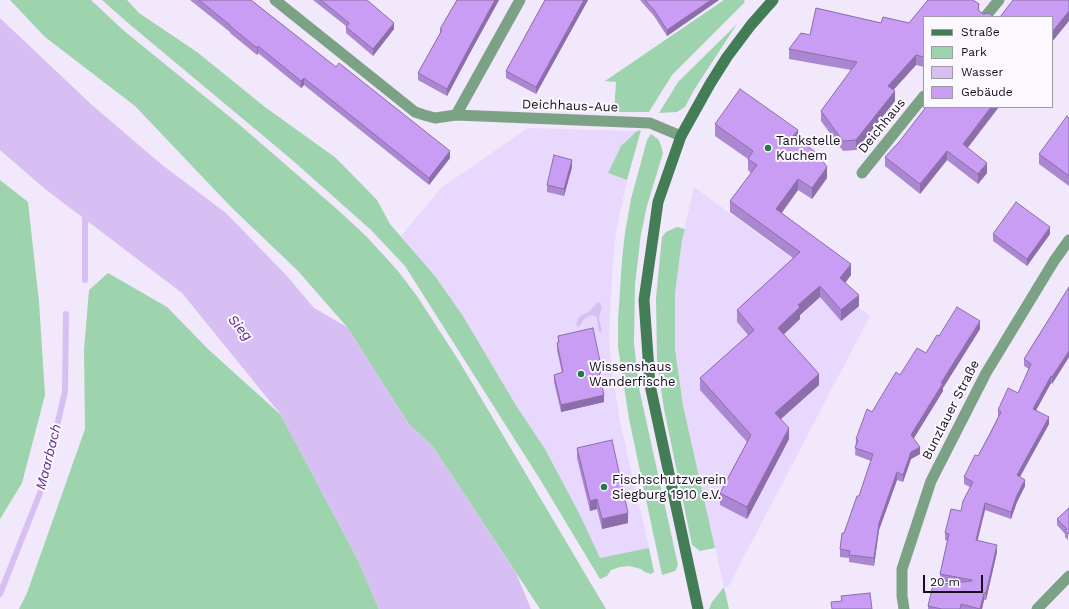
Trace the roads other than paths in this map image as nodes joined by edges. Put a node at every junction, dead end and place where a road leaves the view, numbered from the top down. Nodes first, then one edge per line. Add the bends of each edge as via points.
1 (275, 0) edge
2 (520, 0) edge
3 (773, 0) edge
4 (999, 0) edge
5 (987, 16) edge
6 (923, 97) edge
7 (456, 115) junction
8 (681, 136) junction
9 (862, 173) dead end
10 (1069, 240) edge
11 (1069, 576) edge
12 (698, 609) edge
13 (904, 609) edge
14 (1037, 609) edge

1 - 7 street, Deichhaus-Aue via 415,112 435,118
2 - 7 street
3 - 8 main road via 727,57
4 - 5 street
6 - 9 street, Deichhaus
7 - 8 street, Deichhaus-Aue via 650,123
8 - 12 main road via 658,202 644,300 650,386
10 - 13 street, Bunzlauer Straße via 986,372 931,480 902,568
11 - 14 street

